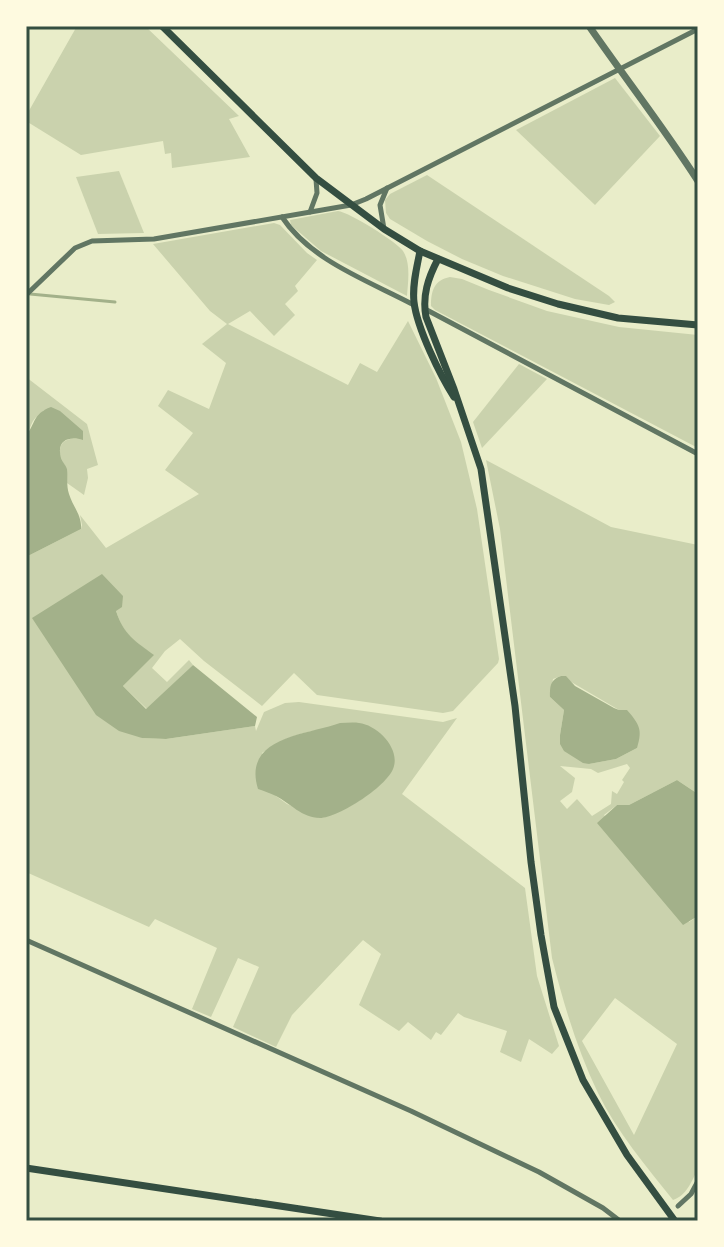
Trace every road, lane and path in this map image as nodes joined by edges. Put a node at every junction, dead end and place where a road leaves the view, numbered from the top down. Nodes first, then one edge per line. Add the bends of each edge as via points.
1 (162, 26) edge
2 (589, 26) edge
3 (698, 29) edge
4 (619, 70) junction
5 (316, 178) junction
6 (698, 181) edge
7 (387, 187) junction
8 (351, 205) junction
9 (310, 212) junction
10 (282, 217) junction
11 (384, 229) junction
12 (420, 251) junction
13 (438, 259) junction
14 (26, 295) edge
15 (414, 305) junction
16 (424, 309) junction
17 (698, 325) edge
18 (461, 410) junction
19 (698, 454) edge
20 (26, 940) edge
21 (26, 1168) edge
22 (698, 1181) edge
23 (678, 1206) dead end
24 (380, 1221) edge
25 (620, 1221) edge
26 (675, 1221) edge

1 - 5 main road
2 - 4 street
3 - 4 street
4 - 6 street
4 - 7 street
5 - 8 main road
5 - 9 street
7 - 8 street
7 - 11 street via 380,205
8 - 9 street
8 - 11 main road
9 - 10 street
10 - 14 street via 154,239 92,241 75,248
10 - 15 street via 320,256
11 - 12 main road
12 - 13 main road
12 - 15 main road
13 - 16 main road
13 - 17 main road via 558,304 618,318
15 - 18 main road
16 - 18 main road
16 - 19 street
18 - 26 main road via 484,484 554,1007 583,1080 627,1155
20 - 25 street via 411,1111 539,1172
21 - 24 main road
22 - 23 street

